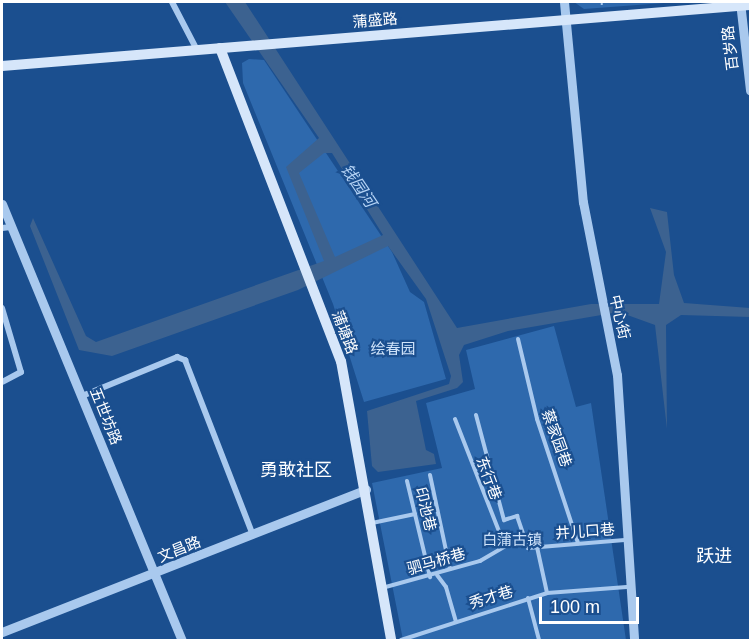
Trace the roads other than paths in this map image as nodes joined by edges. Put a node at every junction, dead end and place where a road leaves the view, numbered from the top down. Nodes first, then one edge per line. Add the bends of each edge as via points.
1 (172, 2) edge
2 (564, 2) edge
3 (745, 7) edge
4 (567, 22) junction
5 (750, 42) edge
6 (197, 50) junction
7 (221, 51) junction
8 (2, 66) edge
9 (2, 71) edge
10 (750, 90) edge
11 (2, 204) edge
12 (6, 228) edge
13 (2, 308) edge
14 (518, 339) dead end
15 (2, 382) edge
16 (82, 396) junction
17 (476, 415) dead end
18 (455, 419) dead end
19 (430, 475) dead end
20 (407, 481) dead end
21 (366, 489) junction
22 (415, 514) junction
23 (370, 524) junction
24 (253, 535) junction
25 (523, 536) junction
26 (625, 540) junction
27 (578, 543) junction
28 (504, 544) junction
29 (537, 547) junction
30 (450, 569) junction
31 (154, 574) junction
32 (437, 575) junction
33 (430, 577) junction
34 (627, 587) junction
35 (381, 588) junction
36 (547, 593) junction
37 (528, 598) junction
38 (456, 621) junction
39 (2, 632) edge
40 (182, 640) edge
41 (391, 640) edge
42 (401, 640) edge
43 (540, 640) edge
44 (634, 640) edge

1 - 6 street
2 - 4 street, 中心街
3 - 4 main road, 蒲盛路
3 - 5 street, 百岁路
3 - 10 street, 百岁路
4 - 7 main road, 蒲盛路
4 - 26 street, 中心街 via 583,202 622,418
6 - 7 main road, 蒲盛路
6 - 8 main road, 蒲盛路
7 - 9 main road, 蒲盛路
7 - 21 main road, 蒲塘路 via 341,361
11 - 12 street, 五世坊路
12 - 16 street, 五世坊路
13 - 15 street via 21,372
14 - 27 lane, 蔡家园巷 via 537,419
16 - 24 street via 177,357 185,360
16 - 31 street, 五世坊路
17 - 25 lane, 井儿口巷 via 504,520 517,516
18 - 28 lane, 东行巷
19 - 30 lane
20 - 22 lane, 印池巷
21 - 23 main road, 蒲塘路
21 - 24 street, 文昌路
22 - 23 lane
22 - 33 lane, 印池巷
23 - 35 main road, 蒲塘路
24 - 31 street, 文昌路
25 - 28 lane, 驷马桥巷
25 - 29 lane, 井儿口巷 via 528,548
26 - 27 lane, 井儿口巷
26 - 34 street, 中心街
27 - 29 lane, 井儿口巷
28 - 30 lane, 驷马桥巷 via 505,549 480,561
29 - 36 lane
30 - 32 lane, 驷马桥巷
31 - 39 street, 文昌路
31 - 40 street, 五世坊路
32 - 33 lane, 驷马桥巷
32 - 38 lane via 446,587
33 - 35 lane, 驷马桥巷
34 - 36 lane, 秀才巷
34 - 44 street, 中心街
35 - 41 main road, 蒲塘路
36 - 37 lane, 秀才巷
37 - 38 lane, 秀才巷
37 - 43 lane
38 - 42 lane, 秀才巷

